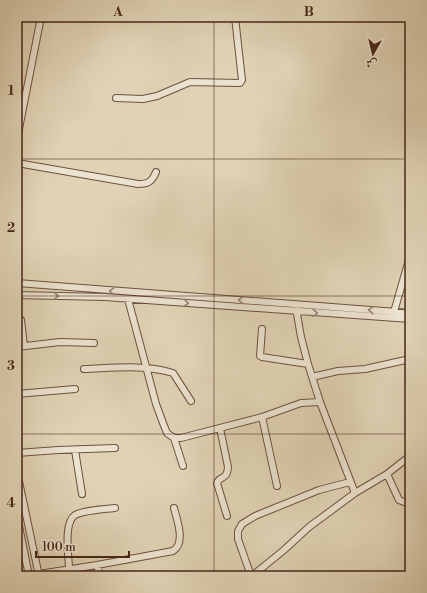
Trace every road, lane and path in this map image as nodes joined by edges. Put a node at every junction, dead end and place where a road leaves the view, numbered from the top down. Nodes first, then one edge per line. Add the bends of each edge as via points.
1 (41, 17) edge
2 (235, 17) edge
3 (116, 98) dead end
4 (17, 139) edge
5 (17, 163) edge
6 (156, 172) dead end
7 (410, 256) edge
8 (17, 283) edge
9 (17, 295) edge
10 (128, 299) junction
11 (295, 304) junction
12 (296, 311) junction
13 (394, 312) junction
14 (410, 313) edge
15 (410, 319) edge
16 (21, 320) dead end
17 (262, 329) dead end
18 (94, 343) dead end
19 (20, 346) edge
20 (410, 359) edge
21 (308, 364) junction
22 (146, 367) junction
23 (84, 369) dead end
24 (312, 376) junction
25 (75, 389) dead end
26 (17, 394) edge
27 (191, 400) dead end
28 (320, 402) junction
29 (262, 417) junction
30 (220, 428) junction
31 (174, 438) junction
32 (115, 448) dead end
33 (75, 450) junction
34 (17, 453) edge
35 (410, 456) edge
36 (183, 466) dead end
37 (17, 472) edge
38 (387, 474) junction
39 (350, 482) junction
40 (277, 486) dead end
41 (355, 493) junction
42 (82, 494) dead end
43 (410, 502) edge
44 (115, 508) dead end
45 (174, 508) dead end
46 (17, 516) edge
47 (227, 516) dead end
48 (97, 565) junction
49 (70, 570) junction
50 (39, 575) edge
51 (29, 576) edge
52 (100, 576) edge
53 (251, 576) edge

1 - 4 street
2 - 3 street via 242,80 240,83 190,82 157,96 143,99
5 - 6 street via 138,184 148,183
7 - 13 street
11 -> 8 street
9 -> 10 street
10 -> 12 street
10 - 22 street
11 - 12 street
13 -> 11 street
12 -> 15 street
12 - 21 street
13 - 14 street
16 - 19 street
17 - 21 street via 260,356
18 - 19 street via 60,342
20 - 24 street via 365,369
21 - 24 street
22 - 23 street
22 - 27 street via 173,373
22 - 31 street via 163,423 167,433
24 - 28 street
25 - 26 street
28 - 29 street via 301,402
28 - 39 street
29 - 30 street
29 - 40 street
30 - 31 street
30 - 47 street via 228,472 217,483
31 - 36 street
32 - 33 street
33 - 34 street
33 - 42 street
35 - 38 street
37 - 50 street
38 - 41 street
38 - 43 street via 399,500
39 - 41 street
39 - 53 street via 319,490 255,516 242,524 238,531 238,539
41 - 53 street via 309,527
44 - 49 street via 88,511 71,519 68,530
45 - 48 street via 180,542 177,548 166,553
46 - 51 street
48 - 49 street
48 - 52 street
49 - 50 street

